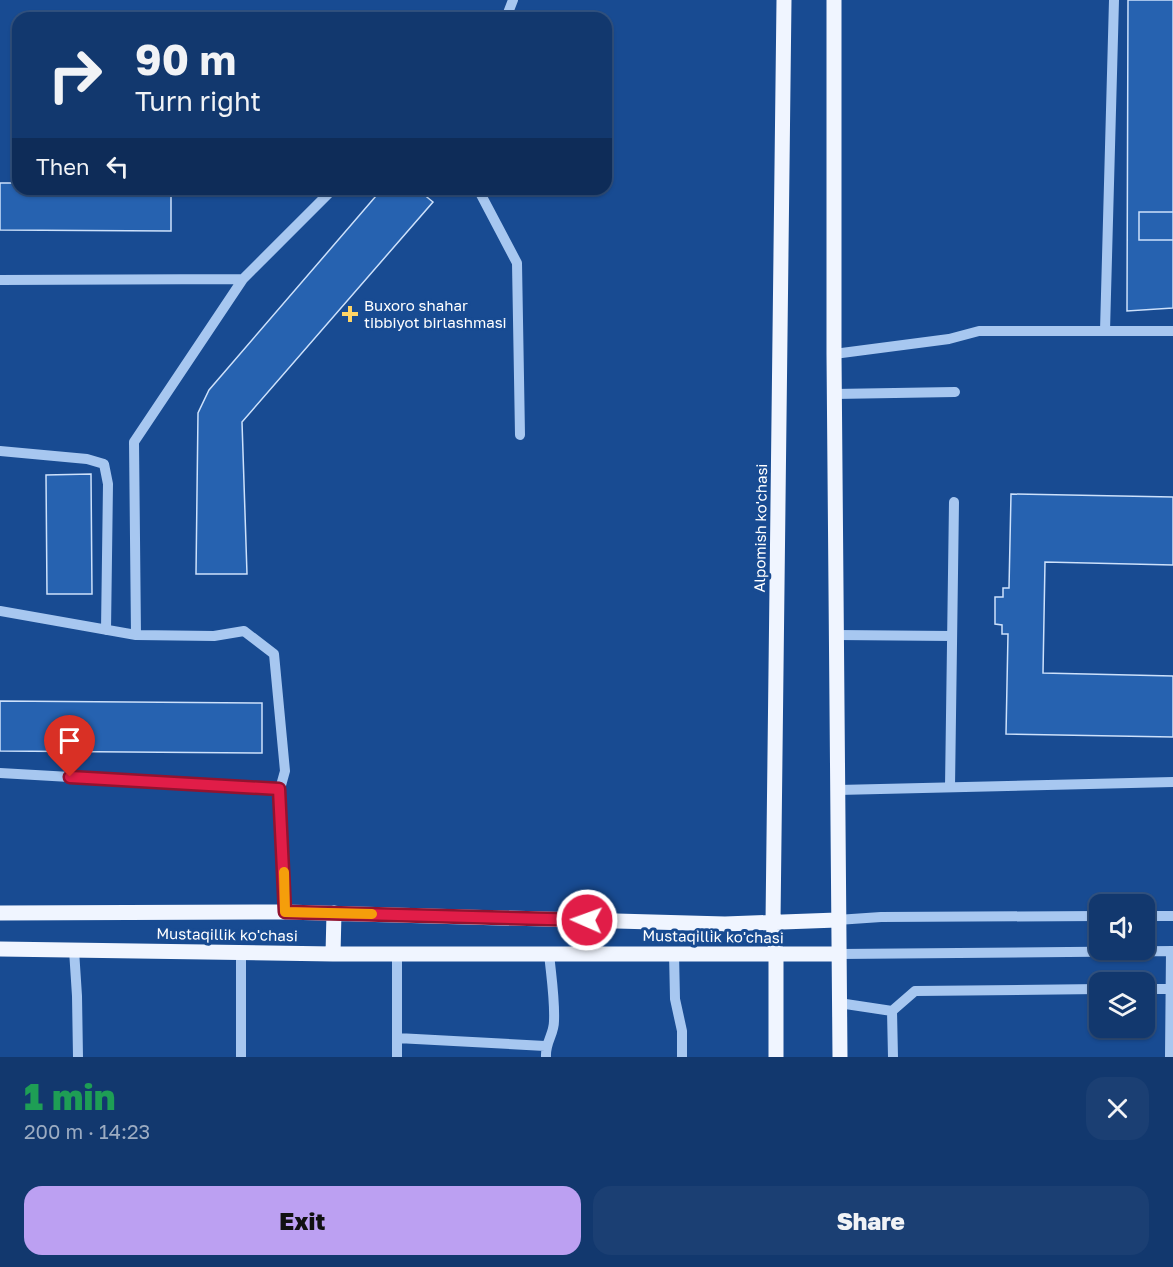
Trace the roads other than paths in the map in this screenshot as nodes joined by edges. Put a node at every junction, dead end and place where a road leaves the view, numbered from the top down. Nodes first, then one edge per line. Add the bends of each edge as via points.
1 (784, 0) edge
2 (834, 0) edge
3 (1114, 0) edge
4 (327, 195) edge
5 (481, 195) edge
6 (243, 279) junction
7 (0, 280) edge
8 (1105, 331) junction
9 (1173, 331) edge
10 (834, 354) junction
11 (955, 392) dead end
12 (834, 394) junction
13 (520, 435) dead end
14 (0, 451) edge
15 (954, 502) dead end
16 (0, 611) edge
17 (106, 630) junction
18 (136, 635) junction
19 (837, 635) junction
20 (952, 636) junction
21 (0, 773) edge
22 (1173, 782) edge
23 (950, 788) junction
24 (279, 789) junction
25 (838, 790) junction
26 (285, 912) junction
27 (0, 913) edge
28 (334, 913) junction
29 (1089, 916) edge
30 (1155, 916) edge
31 (1173, 916) edge
32 (837, 920) junction
33 (773, 922) junction
34 (0, 950) edge
35 (74, 950) junction
36 (1172, 951) edge
37 (241, 952) junction
38 (549, 953) junction
39 (674, 953) junction
40 (333, 954) junction
41 (397, 954) junction
42 (839, 954) junction
43 (776, 955) junction
44 (1089, 989) edge
45 (1155, 989) edge
46 (1172, 989) edge
47 (839, 1003) junction
48 (892, 1011) junction
49 (397, 1038) junction
50 (546, 1052) edge
51 (78, 1057) edge
52 (241, 1057) edge
53 (397, 1057) edge
54 (682, 1057) edge
55 (776, 1057) edge
56 (840, 1057) edge
57 (893, 1057) edge
58 (1170, 1057) edge

1 - 33 main road, Alpomish ko'chasi
2 - 10 main road
3 - 8 street
4 - 6 street
5 - 13 street via 517,263
6 - 7 street
6 - 18 street via 134,442
8 - 9 street
8 - 10 street via 979,332
10 - 12 main road
11 - 12 street
12 - 19 main road
14 - 17 street via 104,464 108,484
15 - 20 street
16 - 17 street
17 - 18 street
18 - 24 street via 214,636 244,631 274,654 285,771
19 - 20 street
19 - 25 main road
20 - 23 street
21 - 24 street
22 - 23 street
23 - 25 street
24 - 26 street
25 - 32 main road
26 - 27 main road, Mustaqillik ko'chasi
26 - 28 main road, Mustaqillik ko'chasi
28 - 33 main road, Mustaqillik ko'chasi
28 - 40 main road
29 - 32 street, Mustaqillik ko'chasi
30 - 31 street
32 - 33 main road, Mustaqillik ko'chasi
32 - 42 main road
33 - 43 main road, Alpomish ko'chasi
34 - 35 main road, Mustaqillik ko'chasi
35 - 37 main road, Mustaqillik ko'chasi
35 - 51 street
36 - 42 street, Mustaqillik ko'chasi
36 - 46 street
37 - 40 main road, Mustaqillik ko'chasi
37 - 52 street
38 - 39 main road, Mustaqillik ko'chasi
38 - 41 main road, Mustaqillik ko'chasi
38 - 50 street via 555,1021
39 - 43 main road, Mustaqillik ko'chasi
39 - 54 street
40 - 41 main road, Mustaqillik ko'chasi
41 - 49 street
42 - 43 main road, Mustaqillik ko'chasi
42 - 47 main road
43 - 55 main road, Alpomish ko'chasi
44 - 48 street via 915,991
45 - 46 street
46 - 58 street
47 - 48 street
47 - 56 main road
48 - 57 street
49 - 50 street
49 - 53 street

